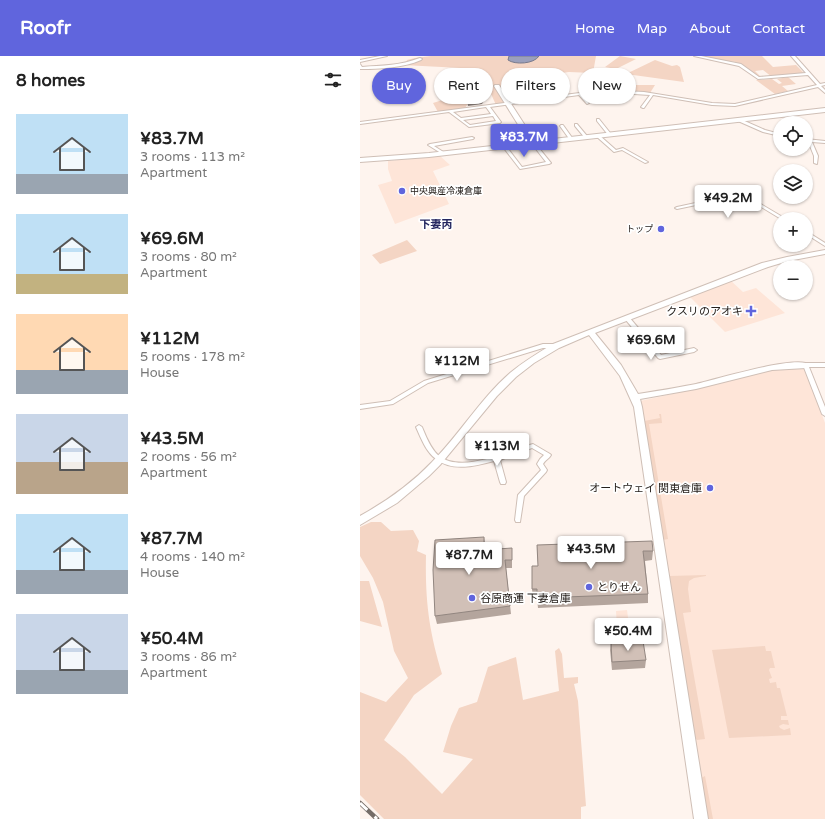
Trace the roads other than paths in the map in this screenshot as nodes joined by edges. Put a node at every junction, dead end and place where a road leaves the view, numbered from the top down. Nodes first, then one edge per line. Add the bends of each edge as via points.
1 (385, 56) edge
2 (696, 56) edge
3 (793, 56) edge
4 (420, 59) dead end
5 (360, 61) edge
6 (360, 65) edge
7 (808, 74) junction
8 (825, 84) edge
9 (819, 85) junction
10 (497, 86) dead end
11 (825, 92) edge
12 (636, 93) edge
13 (501, 94) edge
14 (652, 94) junction
15 (501, 104) edge
16 (507, 104) edge
17 (487, 106) junction
18 (643, 107) dead end
19 (825, 110) edge
20 (450, 111) junction
21 (494, 114) junction
22 (460, 119) junction
23 (598, 120) dead end
24 (739, 120) junction
25 (360, 123) edge
26 (576, 125) dead end
27 (562, 126) dead end
28 (773, 133) edge
29 (610, 135) junction
30 (598, 136) junction
31 (586, 137) junction
32 (472, 138) dead end
33 (570, 139) junction
34 (813, 141) edge
35 (825, 142) edge
36 (532, 144) junction
37 (505, 146) junction
38 (813, 150) edge
39 (444, 154) junction
40 (360, 160) edge
41 (646, 162) dead end
42 (816, 162) dead end
43 (717, 200) junction
44 (757, 204) junction
45 (677, 208) dead end
46 (773, 213) edge
47 (813, 237) edge
48 (825, 245) edge
49 (825, 252) edge
50 (627, 318) junction
51 (590, 332) junction
52 (556, 346) junction
53 (694, 350) dead end
54 (806, 365) junction
55 (825, 365) edge
56 (635, 397) junction
57 (360, 407) edge
58 (825, 414) edge
59 (419, 427) dead end
60 (496, 458) junction
61 (440, 460) junction
62 (503, 482) dead end
63 (518, 520) dead end
64 (360, 521) edge
65 (701, 819) edge

1 - 5 street
2 - 7 street via 740,65 758,78
3 - 7 street
4 - 6 street via 413,63 387,66 361,68
7 - 9 street
8 - 9 street
9 - 11 street
9 - 14 street via 735,105 712,104
10 - 13 street
12 - 14 street
14 - 18 street
15 - 17 street
16 - 36 street
17 - 20 street
17 - 21 street
19 - 24 street
20 - 22 street
20 - 25 street
21 - 22 street
21 - 22 street via 499,122 469,126
23 - 29 street
24 - 28 street
24 - 29 street
26 - 31 street
27 - 33 street
29 - 30 street
30 - 31 street
30 - 41 street via 615,151 622,149
31 - 33 street
32 - 39 street via 430,145
33 - 36 street
34 - 35 street
36 - 37 street
36 - 37 street via 549,163 521,168
37 - 39 street via 490,151
38 - 42 street
39 - 40 street
43 - 44 street via 742,194
43 - 44 street via 729,210
43 - 45 street
44 - 46 street
47 - 48 street
49 - 50 street via 765,265
50 - 51 street
50 - 53 street via 660,358
51 - 52 street
51 - 56 street via 620,369
52 - 57 street via 543,346 426,382 391,403
52 - 61 street via 503,384
54 - 55 street
54 - 56 street via 773,367 700,385
54 - 58 street
56 - 65 street
59 - 61 street via 431,451
60 - 61 street via 476,464 448,464
60 - 62 street
60 - 63 street via 533,446 548,455 540,464 544,470 521,496
61 - 64 street via 404,493

